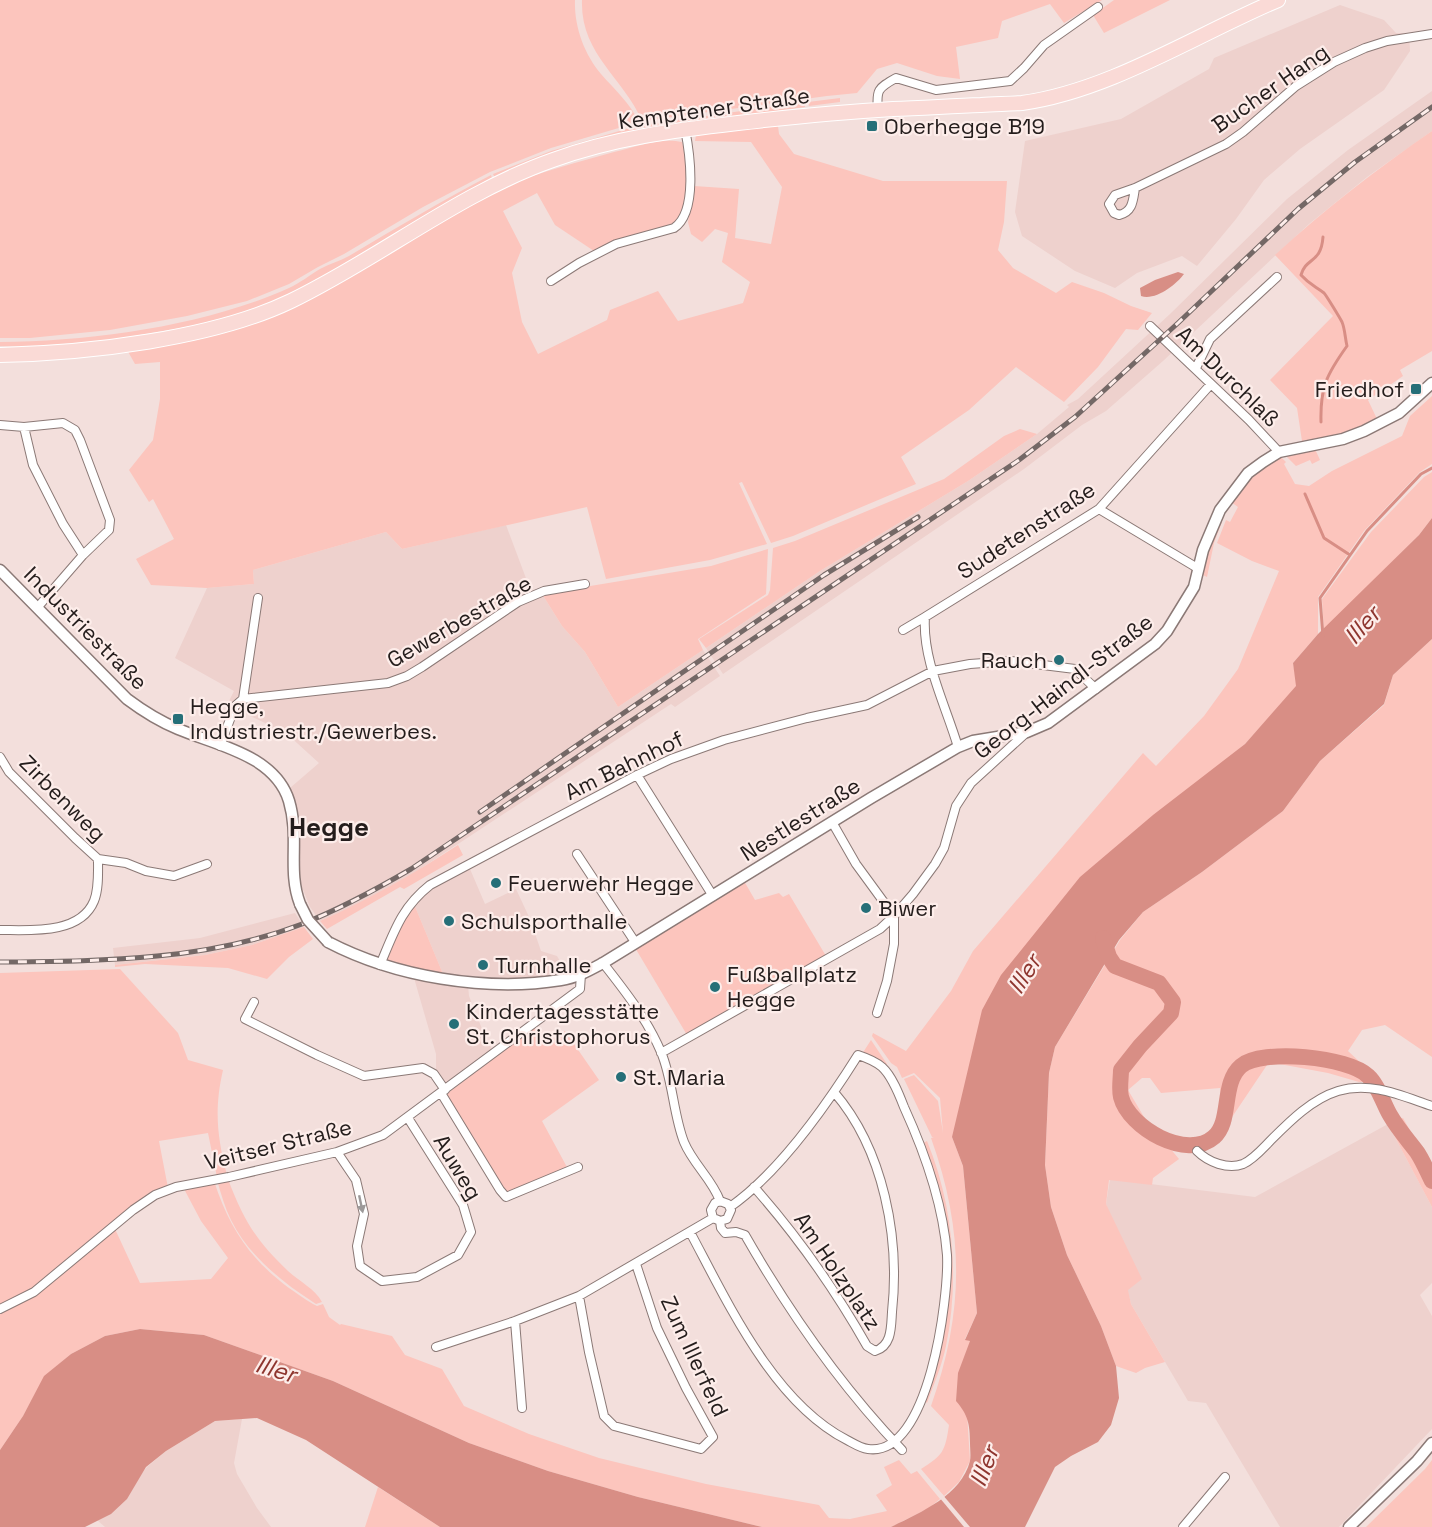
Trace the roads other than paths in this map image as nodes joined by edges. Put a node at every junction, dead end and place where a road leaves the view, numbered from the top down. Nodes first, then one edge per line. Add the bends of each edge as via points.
1 (1278, 0) edge
2 (1098, 7) dead end
3 (1432, 34) edge
4 (878, 110) junction
5 (685, 129) junction
6 (1135, 188) dead end
7 (1277, 277) dead end
8 (551, 280) dead end
9 (1150, 326) dead end
10 (0, 355) edge
11 (1196, 368) junction
12 (1432, 383) edge
13 (1211, 384) junction
14 (0, 425) edge
15 (24, 427) junction
16 (1279, 452) junction
17 (1099, 509) junction
18 (84, 555) junction
19 (1199, 569) junction
20 (0, 570) edge
21 (585, 584) dead end
22 (258, 598) dead end
23 (38, 608) junction
24 (925, 616) junction
25 (903, 630) dead end
26 (933, 671) junction
27 (1096, 689) junction
28 (243, 699) junction
29 (1027, 732) junction
30 (220, 746) junction
31 (958, 747) junction
32 (0, 757) edge
33 (637, 775) junction
34 (832, 822) junction
35 (577, 854) dead end
36 (98, 859) junction
37 (207, 864) dead end
38 (713, 896) junction
39 (894, 916) junction
40 (0, 930) edge
41 (635, 942) junction
42 (603, 963) junction
43 (380, 965) junction
44 (581, 974) junction
45 (254, 1002) dead end
46 (877, 1013) dead end
47 (661, 1053) junction
48 (443, 1092) junction
49 (834, 1092) junction
50 (1432, 1106) edge
51 (408, 1118) junction
52 (1197, 1151) dead end
53 (337, 1152) junction
54 (578, 1167) dead end
55 (754, 1186) junction
56 (720, 1201) junction
57 (730, 1207) junction
58 (717, 1219) junction
59 (690, 1232) junction
60 (636, 1264) junction
61 (579, 1296) junction
62 (0, 1309) edge
63 (515, 1321) junction
64 (436, 1347) dead end
65 (522, 1408) dead end
66 (894, 1443) junction
67 (1432, 1443) edge
68 (902, 1450) dead end
69 (1225, 1477) dead end
70 (1183, 1527) edge
71 (1349, 1527) edge

1 - 4 main road, Kemptener Straße via 1134,67 1069,92 1021,103
2 - 4 street via 1044,45 1010,81 936,90 896,78 877,94
3 - 6 street, Bucher Hang via 1387,41 1334,62 1296,86 1226,144
4 - 5 main road, Kemptener Straße
5 - 8 street via 690,154 689,194 681,223 600,251
5 - 10 main road, Kemptener Straße via 645,135 553,160 496,185 326,283 256,315 194,333 112,346
7 - 11 street via 1210,339
9 - 11 street, Am Durchlaß
11 - 13 street, Am Durchlaß
12 - 16 street, Georg-Haindl-Straße via 1399,413 1364,431
13 - 16 street, Am Durchlaß
13 - 17 street, Sudetenstraße
14 - 15 street
15 - 18 street via 33,465
15 - 18 street via 63,423 75,430 81,440 110,520 109,530
16 - 19 street, Georg-Haindl-Straße via 1248,473 1232,492 1211,529
17 - 19 street
17 - 24 street, Sudetenstraße
18 - 23 street
19 - 27 street, Georg-Haindl-Straße via 1194,587 1167,631
20 - 23 street, Industriestraße
21 - 28 street, Gewerbestraße via 544,591 518,602 422,667 388,683
22 - 28 street
23 - 30 street, Industriestraße via 127,699 167,724
24 - 25 street, Sudetenstraße
24 - 26 street via 924,630
26 - 27 street, Am Bahnhof via 1011,661 1075,669
26 - 31 street
26 - 33 street, Am Bahnhof via 867,705 724,740
27 - 29 street, Georg-Haindl-Straße via 1048,723
28 - 30 street via 235,706
29 - 31 street, Nestlestraße
29 - 39 street, Georg-Haindl-Straße via 971,783 956,806 944,848 935,864
30 - 43 street, Industriestraße, bridge via 264,767 284,789 293,815 294,886 309,920 328,942
31 - 34 street, Nestlestraße
32 - 36 street, Zirbenweg via 12,775
33 - 38 street
33 - 43 street, Am Bahnhof via 430,885 404,910
34 - 38 street, Nestlestraße
34 - 39 street via 856,864
35 - 41 street
36 - 37 street, Zirbenweg via 174,876
36 - 40 street via 94,902 83,916 46,930
38 - 41 street, Nestlestraße
39 - 46 street via 894,944
39 - 47 street, Georg-Haindl-Straße via 880,929
41 - 42 street, Nestlestraße
42 - 44 street, Industriestraße
42 - 47 street via 633,1000
43 - 44 street, Industriestraße via 430,977 494,983 562,980
44 - 48 street, Veitser Straße via 580,989
45 - 48 street via 245,1019 317,1055 364,1076 423,1068 434,1074
47 - 56 street via 683,1139
48 - 51 street, Veitser Straße
48 - 54 street via 506,1197
49 - 55 street
49 - 55 street, Am Holzplatz via 851,1112 869,1148 886,1199 896,1268 890,1332 881,1349 875,1351 867,1346 822,1271
49 - 66 street via 858,1055 884,1068 932,1178 947,1254 939,1344 913,1419
50 - 52 street via 1370,1087 1338,1091 1304,1111 1244,1163 1215,1163
51 - 53 street, Veitser Straße via 383,1135
53 -> 51 street, Auweg via 356,1180 364,1214 357,1246 360,1266 382,1281 417,1277 458,1255 471,1232 463,1205
53 - 62 street, Veitser Straße via 176,1187 155,1196 34,1292
55 - 57 street
56 - 57 street
56 - 58 street via 712,1208
57 - 58 street via 729,1217
58 - 59 street
58 - 66 street via 725,1233 745,1235 817,1350
59 - 60 street
59 - 66 street via 747,1338 791,1395 832,1432 865,1449 878,1450
60 - 61 street
60 - 61 street, Zum Illerfeld via 657,1328 713,1437 701,1449 614,1426 604,1416
61 - 63 street
63 - 64 street
63 - 65 street
66 - 68 street
67 - 71 street
69 - 70 street

